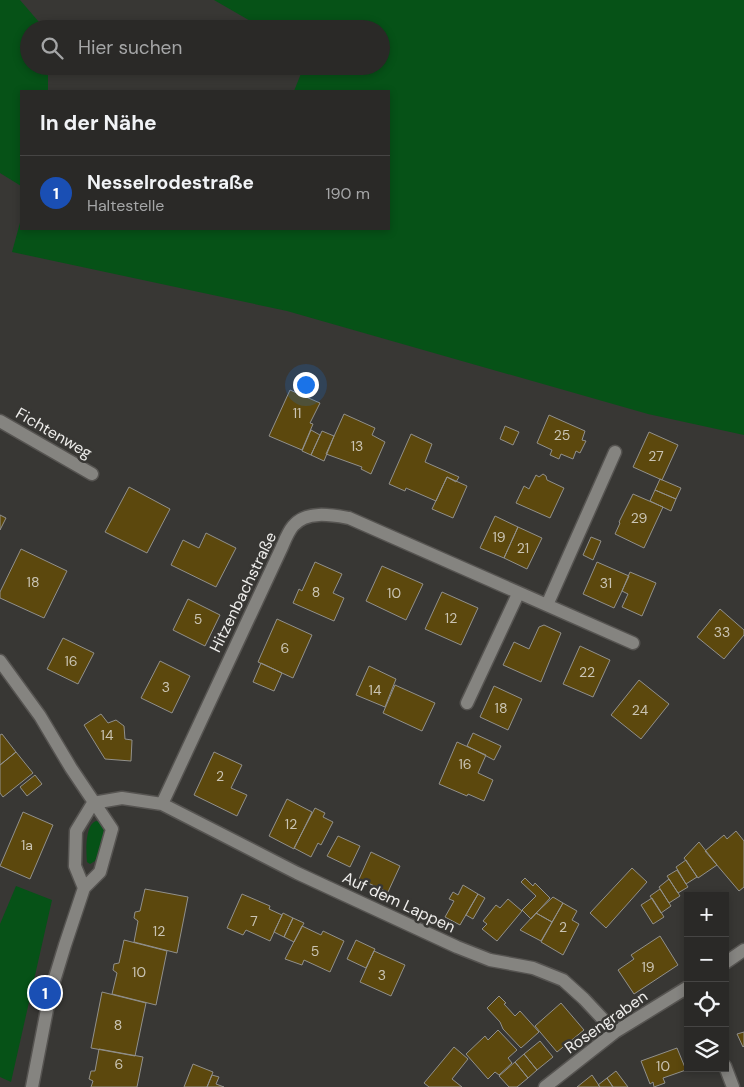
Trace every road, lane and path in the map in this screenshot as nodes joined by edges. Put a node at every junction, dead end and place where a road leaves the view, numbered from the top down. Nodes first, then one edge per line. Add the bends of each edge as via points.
1 (0, 421) edge
2 (615, 452) dead end
3 (92, 474) dead end
4 (518, 594) junction
5 (547, 605) junction
6 (633, 643) dead end
7 (0, 661) edge
8 (467, 703) dead end
9 (93, 803) junction
10 (162, 804) junction
11 (84, 888) junction
12 (744, 950) edge
13 (729, 960) edge
14 (684, 989) edge
15 (615, 1032) junction
16 (727, 1072) edge
17 (32, 1087) edge
18 (545, 1087) edge
19 (733, 1087) edge

1 - 3 street, Fichtenweg
2 - 5 street
4 - 5 street, Hitzenbachstraße
4 - 8 street
4 - 10 street, Hitzenbachstraße via 349,518 323,514 305,518 294,525 282,547
5 - 6 street, Hitzenbachstraße
7 - 9 street via 40,716
9 - 10 street via 122,798
9 - 11 street via 76,831 75,866
9 - 11 street via 112,829 100,872
10 - 15 street, Auf dem Lappen via 297,873 456,947 490,960 533,968 563,980
11 - 17 street via 50,994
12 - 13 street
14 - 15 street, Rosengraben
15 - 18 street, Rosengraben
16 - 19 street

